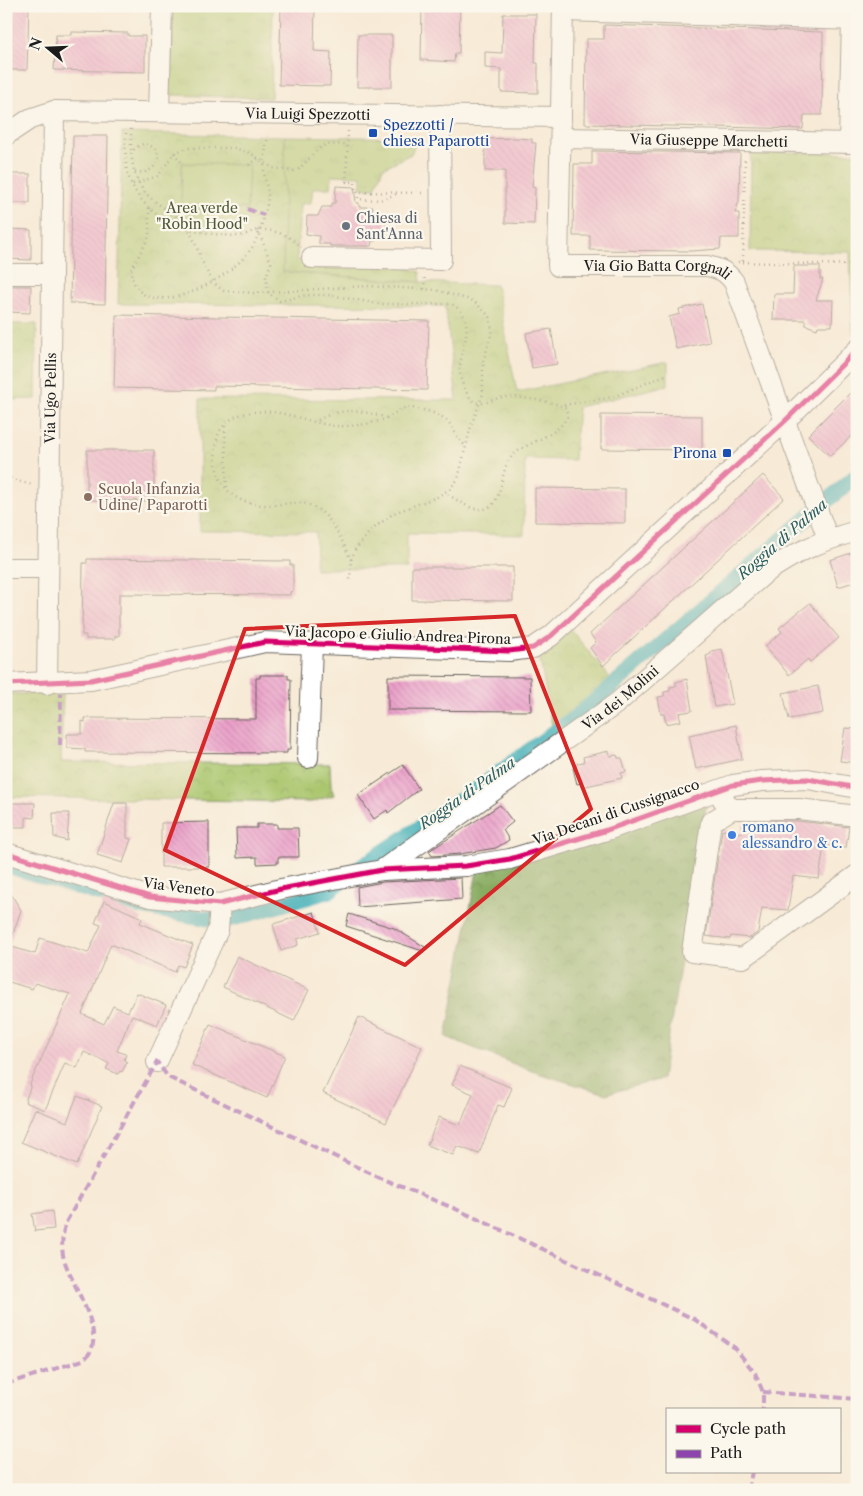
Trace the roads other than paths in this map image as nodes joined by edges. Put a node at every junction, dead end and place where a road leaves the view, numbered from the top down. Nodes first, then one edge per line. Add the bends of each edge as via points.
1 (162, 6) edge
2 (564, 8) edge
3 (854, 20) edge
4 (54, 111) junction
5 (159, 112) junction
6 (440, 115) junction
7 (561, 117) junction
8 (6, 135) edge
9 (561, 138) junction
10 (853, 143) edge
11 (312, 258) road end
12 (6, 274) edge
13 (52, 274) junction
14 (857, 350) edge
15 (785, 421) junction
16 (857, 531) edge
17 (826, 534) junction
18 (6, 568) edge
19 (48, 568) junction
20 (312, 644) junction
21 (6, 684) edge
22 (47, 684) junction
23 (308, 758) dead end
24 (857, 788) edge
25 (713, 791) junction
26 (732, 809) junction
27 (857, 816) edge
28 (6, 853) edge
29 (373, 872) junction
30 (857, 875) edge
31 (220, 916) junction
32 (157, 1062) dead end

1 - 5 street
2 - 3 street
2 - 7 street, Via Gio Batta Corgnali
3 - 10 street
4 - 5 street, Via Luigi Spezzotti
4 - 8 street, Via Luigi Spezzotti via 30,119
4 - 13 street, Via Ugo Pellis
5 - 6 street, Via Luigi Spezzotti
6 - 7 street, Via Luigi Spezzotti
6 - 11 street via 441,260
7 - 9 street, Via Gio Batta Corgnali
9 - 10 street, Via Giuseppe Marchetti
9 - 15 street, Via Gio Batta Corgnali via 558,266 707,266 724,270 734,282
12 - 13 street
13 - 19 street, Via Ugo Pellis
14 - 15 street, Via Jacopo e Giulio Andrea Pirona
15 - 17 street, Via Gio Batta Corgnali
15 - 20 street, Via Jacopo e Giulio Andrea Pirona via 551,636 533,648 509,651
16 - 17 street, Via dei Molini
17 - 29 street, Via dei Molini via 764,574 617,703
18 - 19 street
19 - 22 street, Via Ugo Pellis
20 - 22 street, Via Jacopo e Giulio Andrea Pirona via 266,642 91,680
20 - 23 street
21 - 22 street, Via Jacopo e Giulio Andrea Pirona
24 - 25 street, Via Decani di Cussignacco via 808,780 762,781
25 - 26 street
25 - 29 street, Via Decani di Cussignacco via 607,830 510,859 466,866
26 - 27 street via 799,809
26 - 30 street via 711,822 692,952 742,958
28 - 31 street, Via Veneto
29 - 31 street, Via Veneto via 281,889
31 - 32 street

